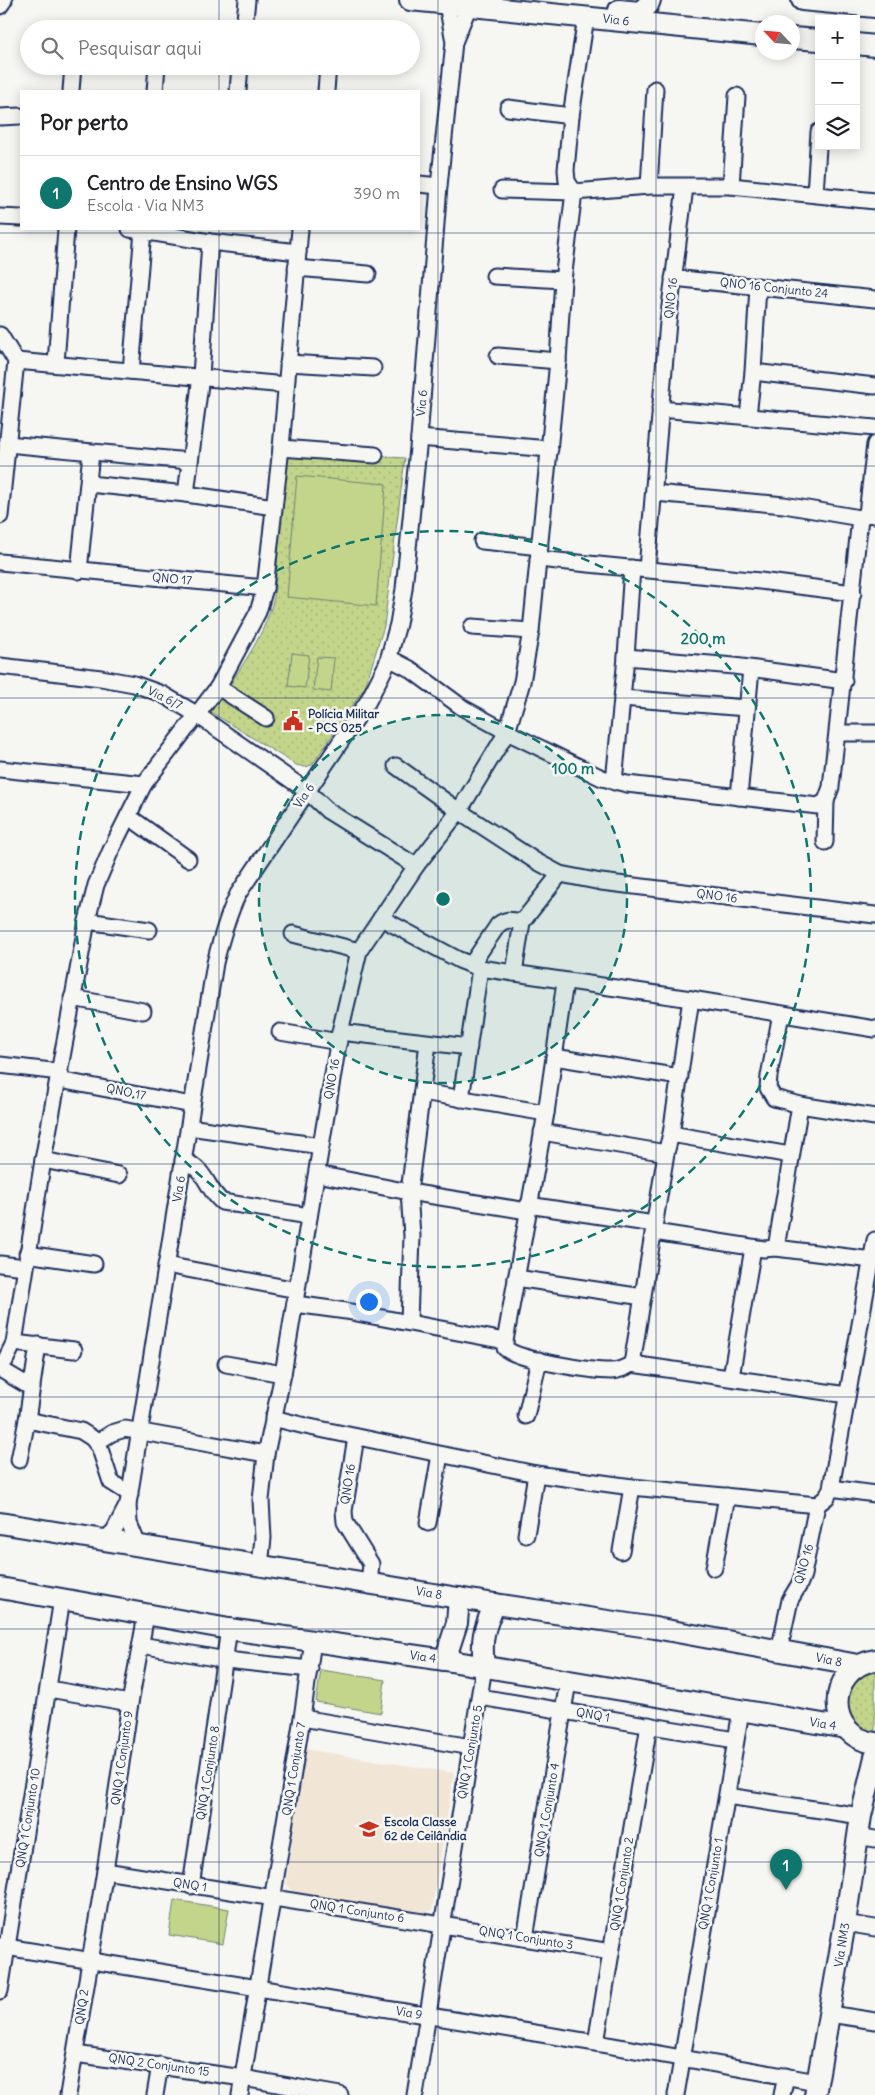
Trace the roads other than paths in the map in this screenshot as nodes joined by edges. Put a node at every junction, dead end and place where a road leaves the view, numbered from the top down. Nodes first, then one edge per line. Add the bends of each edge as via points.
1 (4, 0) edge
2 (247, 0) edge
3 (410, 0) edge
4 (650, 0) edge
5 (802, 0) edge
6 (830, 1) edge
7 (447, 4) junction
8 (0, 6) edge
9 (469, 6) junction
10 (875, 7) edge
11 (517, 10) junction
12 (586, 17) junction
13 (245, 20) edge
14 (755, 34) edge
15 (800, 39) edge
16 (815, 40) edge
17 (454, 42) junction
18 (860, 44) edge
19 (875, 46) edge
20 (72, 75) edge
21 (156, 75) edge
22 (239, 75) edge
23 (327, 75) edge
24 (655, 89) dead end
25 (71, 90) edge
26 (155, 90) edge
27 (238, 90) edge
28 (326, 90) edge
29 (736, 96) dead end
30 (508, 108) dead end
31 (0, 116) edge
32 (20, 116) edge
33 (571, 116) junction
34 (818, 150) edge
35 (420, 184) edge
36 (439, 186) junction
37 (649, 186) junction
38 (731, 186) junction
39 (685, 187) junction
40 (502, 190) dead end
41 (574, 192) junction
42 (815, 194) junction
43 (875, 201) edge
44 (0, 217) edge
45 (20, 218) edge
46 (66, 230) edge
47 (136, 230) edge
48 (300, 230) edge
49 (210, 242) junction
50 (298, 252) junction
51 (296, 268) junction
52 (368, 274) dead end
53 (494, 276) dead end
54 (673, 278) junction
55 (563, 280) junction
56 (758, 286) junction
57 (875, 299) edge
58 (0, 335) edge
59 (498, 356) dead end
60 (16, 361) junction
61 (558, 361) junction
62 (56, 363) junction
63 (288, 363) junction
64 (373, 368) dead end
65 (131, 370) junction
66 (753, 372) junction
67 (201, 376) junction
68 (286, 385) junction
69 (875, 386) edge
70 (660, 409) junction
71 (748, 416) junction
72 (875, 428) edge
73 (5, 436) edge
74 (419, 438) junction
75 (875, 444) edge
76 (281, 448) junction
77 (550, 449) junction
78 (91, 453) junction
79 (375, 455) dead end
80 (189, 461) junction
81 (89, 484) junction
82 (654, 493) junction
83 (186, 494) junction
84 (274, 506) junction
85 (0, 516) edge
86 (867, 516) edge
87 (482, 541) dead end
88 (539, 553) junction
89 (0, 562) edge
90 (640, 568) junction
91 (79, 571) junction
92 (265, 588) junction
93 (853, 593) junction
94 (472, 627) dead end
95 (531, 631) junction
96 (626, 657) junction
97 (389, 658) junction
98 (0, 666) edge
99 (751, 669) junction
100 (844, 681) junction
101 (218, 687) junction
102 (622, 698) junction
103 (746, 708) junction
104 (196, 714) junction
105 (266, 718) dead end
106 (507, 732) junction
107 (838, 733) junction
108 (875, 733) edge
109 (396, 766) dead end
110 (0, 769) edge
111 (614, 782) junction
112 (144, 784) junction
113 (307, 791) junction
114 (739, 797) junction
115 (826, 801) junction
116 (459, 811) junction
117 (128, 816) junction
118 (825, 842) dead end
119 (188, 859) dead end
120 (416, 866) junction
121 (560, 874) junction
122 (875, 915) edge
123 (381, 918) junction
124 (87, 921) junction
125 (522, 922) junction
126 (149, 930) dead end
127 (293, 934) dead end
128 (359, 951) junction
129 (476, 966) junction
130 (514, 973) junction
131 (566, 982) junction
132 (72, 998) junction
133 (691, 999) junction
134 (143, 1011) dead end
135 (781, 1014) junction
136 (875, 1029) edge
137 (280, 1032) dead end
138 (340, 1037) junction
139 (428, 1044) junction
140 (468, 1048) junction
141 (554, 1057) junction
142 (0, 1065) edge
143 (59, 1076) junction
144 (680, 1077) junction
145 (422, 1092) junction
146 (461, 1099) junction
147 (192, 1105) junction
148 (800, 1105) junction
149 (546, 1113) junction
150 (875, 1117) edge
151 (189, 1128) junction
152 (542, 1132) junction
153 (671, 1134) junction
154 (321, 1146) junction
155 (666, 1153) junction
156 (790, 1155) junction
157 (43, 1160) junction
158 (183, 1160) junction
159 (317, 1174) junction
160 (119, 1175) dead end
161 (409, 1192) junction
162 (528, 1208) junction
163 (309, 1216) junction
164 (654, 1228) junction
165 (875, 1240) edge
166 (752, 1248) junction
167 (776, 1248) junction
168 (26, 1260) junction
169 (872, 1260) junction
170 (0, 1264) edge
171 (94, 1264) dead end
172 (166, 1265) junction
173 (516, 1278) junction
174 (296, 1297) junction
175 (643, 1297) junction
176 (409, 1322) junction
177 (505, 1341) junction
178 (14, 1343) junction
179 (38, 1345) junction
180 (74, 1350) dead end
181 (539, 1360) junction
182 (226, 1364) dead end
183 (632, 1364) junction
184 (0, 1365) edge
185 (0, 1369) edge
186 (283, 1374) junction
187 (731, 1377) junction
188 (32, 1388) junction
189 (847, 1395) junction
190 (526, 1416) dead end
191 (273, 1418) junction
192 (27, 1420) junction
193 (140, 1430) junction
194 (356, 1437) junction
195 (96, 1443) junction
196 (266, 1454) junction
197 (440, 1455) junction
198 (19, 1460) dead end
199 (536, 1474) junction
200 (632, 1487) junction
201 (831, 1488) junction
202 (875, 1494) edge
203 (727, 1496) junction
204 (129, 1499) junction
205 (817, 1505) junction
206 (0, 1523) edge
207 (428, 1523) dead end
208 (526, 1535) dead end
209 (104, 1540) junction
210 (138, 1545) junction
211 (621, 1551) dead end
212 (260, 1566) junction
213 (714, 1568) dead end
214 (370, 1584) junction
215 (0, 1588) edge
216 (62, 1598) junction
217 (459, 1598) junction
218 (495, 1604) junction
219 (146, 1615) junction
220 (229, 1630) junction
221 (313, 1641) junction
222 (141, 1645) junction
223 (779, 1651) junction
224 (226, 1660) junction
225 (445, 1660) junction
226 (870, 1661) edge
227 (484, 1667) junction
228 (310, 1669) junction
229 (568, 1682) junction
230 (49, 1689) junction
231 (480, 1697) junction
232 (130, 1703) junction
233 (564, 1710) junction
234 (741, 1711) junction
235 (302, 1718) junction
236 (649, 1725) junction
237 (846, 1728) junction
238 (735, 1740) junction
239 (869, 1741) edge
240 (471, 1747) junction
241 (875, 1757) edge
242 (727, 1796) junction
243 (866, 1796) junction
244 (861, 1816) junction
245 (866, 1837) edge
246 (105, 1870) junction
247 (191, 1886) junction
248 (273, 1897) junction
249 (846, 1923) junction
250 (441, 1925) junction
251 (875, 1928) edge
252 (525, 1938) junction
253 (4, 1947) edge
254 (611, 1952) junction
255 (89, 1960) junction
256 (259, 1989) junction
257 (0, 1991) edge
258 (830, 2014) junction
259 (427, 2016) junction
260 (875, 2021) edge
261 (596, 2043) junction
262 (75, 2054) junction
263 (682, 2058) junction
264 (160, 2065) junction
265 (786, 2076) junction
266 (243, 2078) junction
267 (816, 2089) edge
268 (331, 2094) edge
269 (68, 2095) edge
270 (155, 2095) edge
271 (240, 2095) edge
272 (415, 2095) edge
273 (676, 2095) edge
274 (782, 2095) edge

1 - 8 street
2 - 13 street
3 - 7 main road, Via 6
4 - 11 main road via 640,12 572,6
5 - 6 main road
6 - 10 main road
7 - 9 main road, Via 6
7 - 17 street, Via 6
9 - 11 main road, Via 6
9 - 17 street, Via 6
11 - 12 main road, Via 6
12 - 14 main road, Via 6
12 - 33 street, QNO 16
15 - 16 main road
17 - 36 street, Via 6
18 - 19 main road
20 - 25 street
21 - 26 street
22 - 27 street
23 - 28 street
24 - 37 street
29 - 38 street
30 - 33 street
31 - 32 street
33 - 41 street, QNO 16 via 566,170 567,181
34 - 42 street
35 - 36 street
36 - 74 street, Via 6
37 - 39 street
37 - 41 street
38 - 39 street
38 - 42 street
39 - 54 street, QNO 16
40 - 41 street
41 - 55 street, QNO 16
42 - 43 street
44 - 45 street
46 - 62 street
47 - 49 street
47 - 65 street
48 - 50 street
49 - 50 street
49 - 67 street
50 - 51 street
51 - 52 street
51 - 63 street
53 - 55 street
54 - 56 street, QNO 16 Conjunto 24
54 - 70 street, QNO 16
55 - 61 street, QNO 16
56 - 57 street, QNO 16 Conjunto 24
56 - 66 street
58 - 60 street
59 - 61 street
60 - 62 street
60 - 73 street
61 - 77 street, QNO 16
62 - 65 street
63 - 64 street
63 - 68 street
65 - 67 street
66 - 69 street
66 - 71 street
67 - 68 street
67 - 80 street
68 - 76 street
70 - 71 street
70 - 82 street, QNO 16
71 - 72 street
73 - 78 street
73 - 85 street
74 - 77 street
74 - 97 street, Via 6 via 404,589
75 - 86 street
76 - 79 street
76 - 84 street
77 - 88 street, QNO 16
78 - 80 street
78 - 81 street
80 - 83 street
81 - 83 street
81 - 91 street
82 - 86 street
82 - 90 street, QNO 16
83 - 84 street
84 - 92 street
86 - 93 street
87 - 88 street
88 - 90 street
88 - 95 street, QNO 16
89 - 91 street, QNO 17
90 - 93 street
90 - 96 street, QNO 16
91 - 92 street, QNO 17
92 - 101 street via 258,612
93 - 100 street
94 - 95 street
95 - 106 street, QNO 16 via 522,682
96 - 99 street
96 - 102 street, QNO 16
97 - 106 street via 410,669 463,708
97 - 113 street, Via 6 via 368,701
98 - 104 street, Via 6/7 via 134,684 162,694
99 - 100 street
99 - 103 street
100 - 107 street
101 - 104 street
101 - 105 street
102 - 103 street
102 - 111 street, QNO 16
103 - 114 street
104 - 112 street
104 - 113 street, Via 6/7
106 - 111 street
106 - 116 street, QNO 16
107 - 108 street
107 - 115 street
109 - 116 street, QNO 16
110 - 112 street
111 - 114 street
112 - 117 street
113 - 120 street, Via 6/7 via 328,811
113 - 147 street, Via 6 via 228,914 215,964
114 - 115 street via 818,806
115 - 118 street
116 - 120 street, QNO 16
116 - 121 street, QNO 16
117 - 119 street
117 - 124 street via 96,885
120 - 123 street, QNO 16
121 - 122 street, QNO 16 via 601,882
121 - 125 street
123 - 128 street, QNO 16
123 - 129 street
124 - 126 street
124 - 132 street
125 - 129 street via 504,920 498,925
125 - 130 street
127 - 128 street
128 - 138 street, QNO 16
129 - 130 street
129 - 140 street
130 - 131 street
131 - 133 street
131 - 141 street
132 - 134 street
132 - 143 street
133 - 135 street
133 - 144 street
135 - 136 street
135 - 148 street via 768,1088 774,1098
137 - 138 street, QNO 16
138 - 139 street, QNO 16
138 - 154 street, QNO 16
139 - 140 street, QNO 16
139 - 145 street
140 - 146 street
141 - 144 street
141 - 149 street
142 - 143 street, QNO 17
143 - 147 street, QNO 17
143 - 157 street
144 - 153 street
145 - 146 street
145 - 161 street
146 - 149 street
147 - 151 street, Via 6
148 - 150 street
148 - 156 street
149 - 152 street
151 - 154 street
151 - 158 street, Via 6
152 - 155 street
152 - 162 street
153 - 155 street
153 - 156 street
154 - 159 street, QNO 16
155 - 164 street
156 - 167 street
157 - 160 street
157 - 168 street
158 - 163 street via 200,1170 222,1202
158 - 172 street, Via 6
159 - 161 street
159 - 163 street, QNO 16
161 - 162 street
161 - 176 street via 412,1236
162 - 164 street
162 - 173 street
163 - 174 street, QNO 16
164 - 166 street
164 - 175 street
165 - 169 street, QNO 16
166 - 167 street
166 - 187 street
167 - 169 street
168 - 170 street
168 - 171 street
168 - 178 street
169 - 189 street, QNO 16
172 - 174 street
172 - 193 street, Via 6
173 - 175 street
173 - 177 street
174 - 176 street
174 - 186 street, QNO 16
175 - 183 street
176 - 177 street
177 - 181 street via 506,1348 512,1353
178 - 179 street
178 - 184 street
179 - 180 street
179 - 188 street
181 - 183 street via 612,1371
181 - 190 street
182 - 186 street
183 - 187 street
185 - 188 street
186 - 191 street, QNO 16
187 - 189 street
188 - 192 street
189 - 201 street, QNO 16
191 - 194 street
191 - 196 street, QNO 16
192 - 195 street via 82,1431
192 - 198 street
193 - 195 street via 125,1429
193 - 196 street
193 - 204 street, Via 6
194 - 197 street
194 - 214 street, QNO 16 via 344,1522 371,1564
195 - 204 street via 111,1482
196 - 212 street, QNO 16 via 261,1500 264,1538
197 - 199 street
197 - 207 street
199 - 200 street
199 - 208 street
200 - 203 street
200 - 211 street
201 - 202 street
201 - 205 street, QNO 16 via 827,1497
203 - 205 street
203 - 213 street
204 - 209 street via 114,1531
204 - 210 street, Via 6 via 129,1522
205 - 223 street, QNO 16 via 803,1575 790,1600
206 - 209 main road, Via 8
209 - 210 main road, Via 8
210 - 212 main road, Via 8
212 - 214 main road, Via 8
214 - 217 main road, Via 8
215 - 216 main road, Via 4
216 - 219 main road, Via 4
216 - 230 street
217 - 218 main road, Via 8
217 - 225 main road via 457,1623
218 - 223 main road, Via 8
218 - 227 main road via 483,1633
219 - 220 main road, Via 4
219 - 222 street
220 - 221 main road, Via 4
220 - 224 street
221 - 225 main road, Via 4
221 - 228 street, QNQ 1 Conjunto 7
222 - 224 street
222 - 232 street, QNQ 1 Conjunto 9
223 - 226 main road, Via 8
224 - 228 street
224 - 247 street, QNQ 1 Conjunto 8
225 - 227 main road, Via 4
226 - 237 main road via 848,1673 841,1682 837,1706
227 - 229 main road, Via 4
227 - 231 street
228 - 235 street, QNQ 1 Conjunto 7
229 - 233 street, QNQ 1 Conjunto 4
229 - 234 main road, Via 4
230 - 232 street
230 - 253 street, QNQ 1 Conjunto 10
231 - 233 street, QNQ 1
231 - 240 street, QNQ 1 Conjunto 5
232 - 246 street, QNQ 1 Conjunto 9
233 - 236 street, QNQ 1
233 - 252 street, QNQ 1 Conjunto 4
234 - 237 main road, Via 4
234 - 238 street, QNQ 1 Conjunto 1
235 - 240 street
235 - 248 street, QNQ 1 Conjunto 7
236 - 238 street, QNQ 1
236 - 254 street, QNQ 1 Conjunto 2
237 - 239 main road
238 - 242 street, QNQ 1 Conjunto 1
239 - 243 main road, Via NM3
240 - 250 street, QNQ 1 Conjunto 5
241 - 243 main road, Via NM3
242 - 244 street
242 - 263 street, QNQ 1 Conjunto 1
243 - 244 main road, Via NM3
244 - 245 main road, Via NM3
245 - 249 main road, Via NM3
246 - 247 street, QNQ 1
246 - 255 street
247 - 248 street, QNQ 1
248 - 250 street, QNQ 1 Conjunto 6
248 - 256 street
249 - 251 street
249 - 258 main road, Via NM3
250 - 252 street, QNQ 1 Conjunto 3
250 - 259 street
252 - 254 street, QNQ 1 Conjunto 3
253 - 255 street, Via 9
253 - 257 street, QNQ 1 Conjunto 10
254 - 261 street, QNQ 1 Conjunto 2
255 - 256 street, Via 9
255 - 262 street, QNQ 2
256 - 259 street, Via 9
256 - 266 street
258 - 260 street
258 - 267 main road, Via NM3
259 - 261 street, Via 9
259 - 272 street
261 - 263 street, Via 9
262 - 264 street, QNQ 2 Conjunto 15
262 - 269 street, QNQ 2
263 - 265 street, Via 9
263 - 273 street
264 - 266 street, QNQ 2 Conjunto 15
264 - 270 street
265 - 267 street, Via 9
265 - 274 street
266 - 268 street, QNQ 2 Conjunto 15
266 - 271 street

